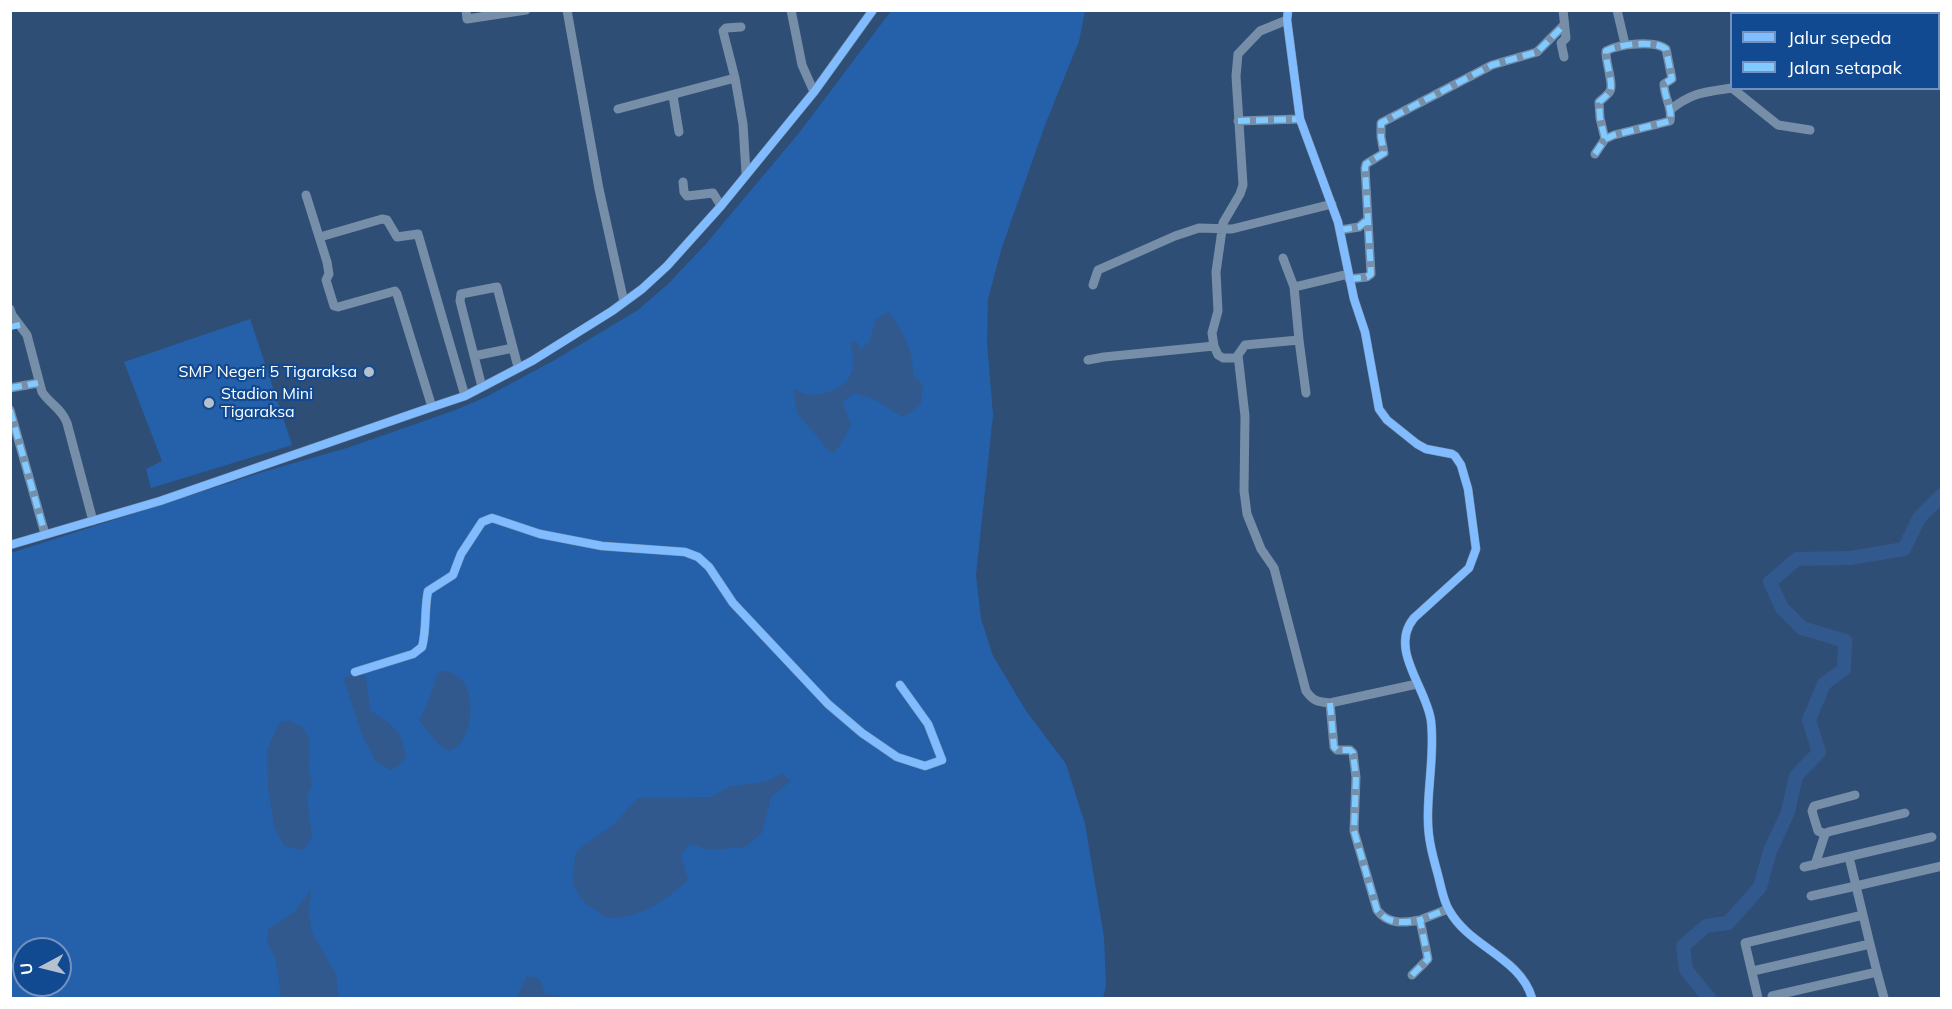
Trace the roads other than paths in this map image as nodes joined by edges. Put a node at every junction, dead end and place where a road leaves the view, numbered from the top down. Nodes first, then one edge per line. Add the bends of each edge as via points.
1 (466, 10) edge
2 (526, 10) edge
3 (567, 10) edge
4 (791, 10) edge
5 (873, 10) edge
6 (1563, 10) edge
7 (1617, 10) edge
8 (1287, 15) edge
9 (1563, 26) junction
10 (741, 27) dead end
11 (1625, 44) junction
12 (1564, 57) dead end
13 (735, 78) junction
14 (1730, 88) edge
15 (1734, 90) edge
16 (814, 92) junction
17 (673, 96) junction
18 (618, 109) dead end
19 (1670, 110) junction
20 (1300, 119) junction
21 (1238, 121) junction
22 (1810, 130) dead end
23 (679, 132) dead end
24 (1605, 139) junction
25 (1595, 154) dead end
26 (746, 173) junction
27 (683, 182) dead end
28 (306, 195) dead end
29 (1332, 204) junction
30 (722, 206) junction
31 (1366, 221) junction
32 (1223, 229) junction
33 (1340, 230) junction
34 (320, 237) junction
35 (1283, 258) dead end
36 (1349, 276) junction
37 (1093, 285) dead end
38 (1294, 287) junction
39 (624, 302) junction
40 (10, 309) edge
41 (15, 326) edge
42 (1299, 340) junction
43 (1214, 346) junction
44 (513, 348) junction
45 (474, 356) junction
46 (1238, 358) junction
47 (1088, 360) dead end
48 (518, 367) junction
49 (38, 383) junction
50 (482, 387) junction
51 (10, 388) edge
52 (1306, 393) dead end
53 (465, 396) junction
54 (432, 407) junction
55 (10, 410) edge
56 (93, 521) junction
57 (45, 534) junction
58 (10, 545) edge
59 (355, 672) dead end
60 (1417, 684) junction
61 (900, 685) dead end
62 (1330, 703) junction
63 (1855, 795) dead end
64 (1905, 813) dead end
65 (1825, 834) junction
66 (1932, 837) dead end
67 (1849, 857) junction
68 (1815, 865) junction
69 (1941, 866) edge
70 (1804, 867) dead end
71 (1856, 886) junction
72 (1811, 896) dead end
73 (1448, 909) junction
74 (1863, 915) junction
75 (1420, 920) junction
76 (1870, 944) junction
77 (1753, 971) junction
78 (1877, 972) junction
79 (1412, 975) dead end
80 (1773, 997) edge
81 (1532, 999) edge
82 (1760, 999) edge
83 (1884, 999) edge

1 - 2 street via 467,19
3 - 39 street
4 - 16 street via 802,65
5 - 16 street
6 - 9 street
7 - 11 street
8 - 20 street
8 - 21 street via 1260,32 1238,54
9 - 12 street
9 - 31 street via 1537,52 1492,65 1382,123 1384,153 1365,168
10 - 13 street via 723,31
11 - 19 street via 1656,45 1666,50 1672,79 1664,88
11 - 24 street via 1605,53 1611,87 1599,102
13 - 17 street
13 - 26 street
14 - 19 street via 1685,98
15 - 22 street via 1778,125
16 - 26 street
17 - 18 street
17 - 23 street
19 - 24 street via 1667,123
20 - 21 street
20 - 29 street
21 - 32 street via 1243,185 1225,217
24 - 25 street
26 - 30 street
27 - 30 street via 687,196 713,194
28 - 34 street
29 - 32 street
29 - 33 street
30 - 39 street via 667,267
31 - 33 street
31 - 36 street via 1371,274
32 - 37 street via 1199,228 1175,236 1102,268 1096,272
32 - 43 street via 1216,272 1219,306 1212,333
33 - 36 street
34 - 53 street via 382,219 387,220 397,237 418,234
34 - 54 street via 328,270 326,282 334,306 390,290 398,294
35 - 38 street
36 - 38 street
36 - 60 street via 1382,416 1422,447 1455,456 1468,489 1476,549 1470,568 1407,626 1405,642
38 - 42 street
39 - 48 street
40 - 41 street
41 - 49 street via 27,335
42 - 46 street via 1245,345
42 - 52 street
43 - 46 street via 1223,358
43 - 47 street
44 - 45 street
44 - 45 street via 494,286 460,297
44 - 48 street
45 - 50 street
46 - 62 street via 1245,416 1247,514 1261,549 1274,568 1306,691 1316,702
48 - 50 street
49 - 51 street
49 - 56 street via 67,423
50 - 53 street
53 - 54 street
54 - 56 street
55 - 57 street
56 - 57 street
57 - 58 street
59 - 61 street via 413,654 422,647 428,591 453,575 460,554 482,522 492,518 540,534 602,546 685,552 698,557 710,567 734,603 812,687 862,733 897,757 925,766 942,759 928,724
60 - 62 street
60 - 73 street via 1432,733 1429,838
62 - 75 street via 1334,747 1353,753 1354,831 1377,910 1386,919 1404,924
63 - 65 street via 1814,806 1818,831
64 - 65 street
65 - 68 street
66 - 67 street
67 - 68 street
67 - 71 street
68 - 70 street
69 - 71 street
71 - 72 street
71 - 74 street
73 - 75 street
73 - 81 street via 1469,933 1523,978
74 - 76 street
74 - 77 street via 1746,943
75 - 79 street via 1428,959
76 - 77 street
76 - 78 street
77 - 82 street
78 - 80 street
78 - 83 street
80 - 82 street

